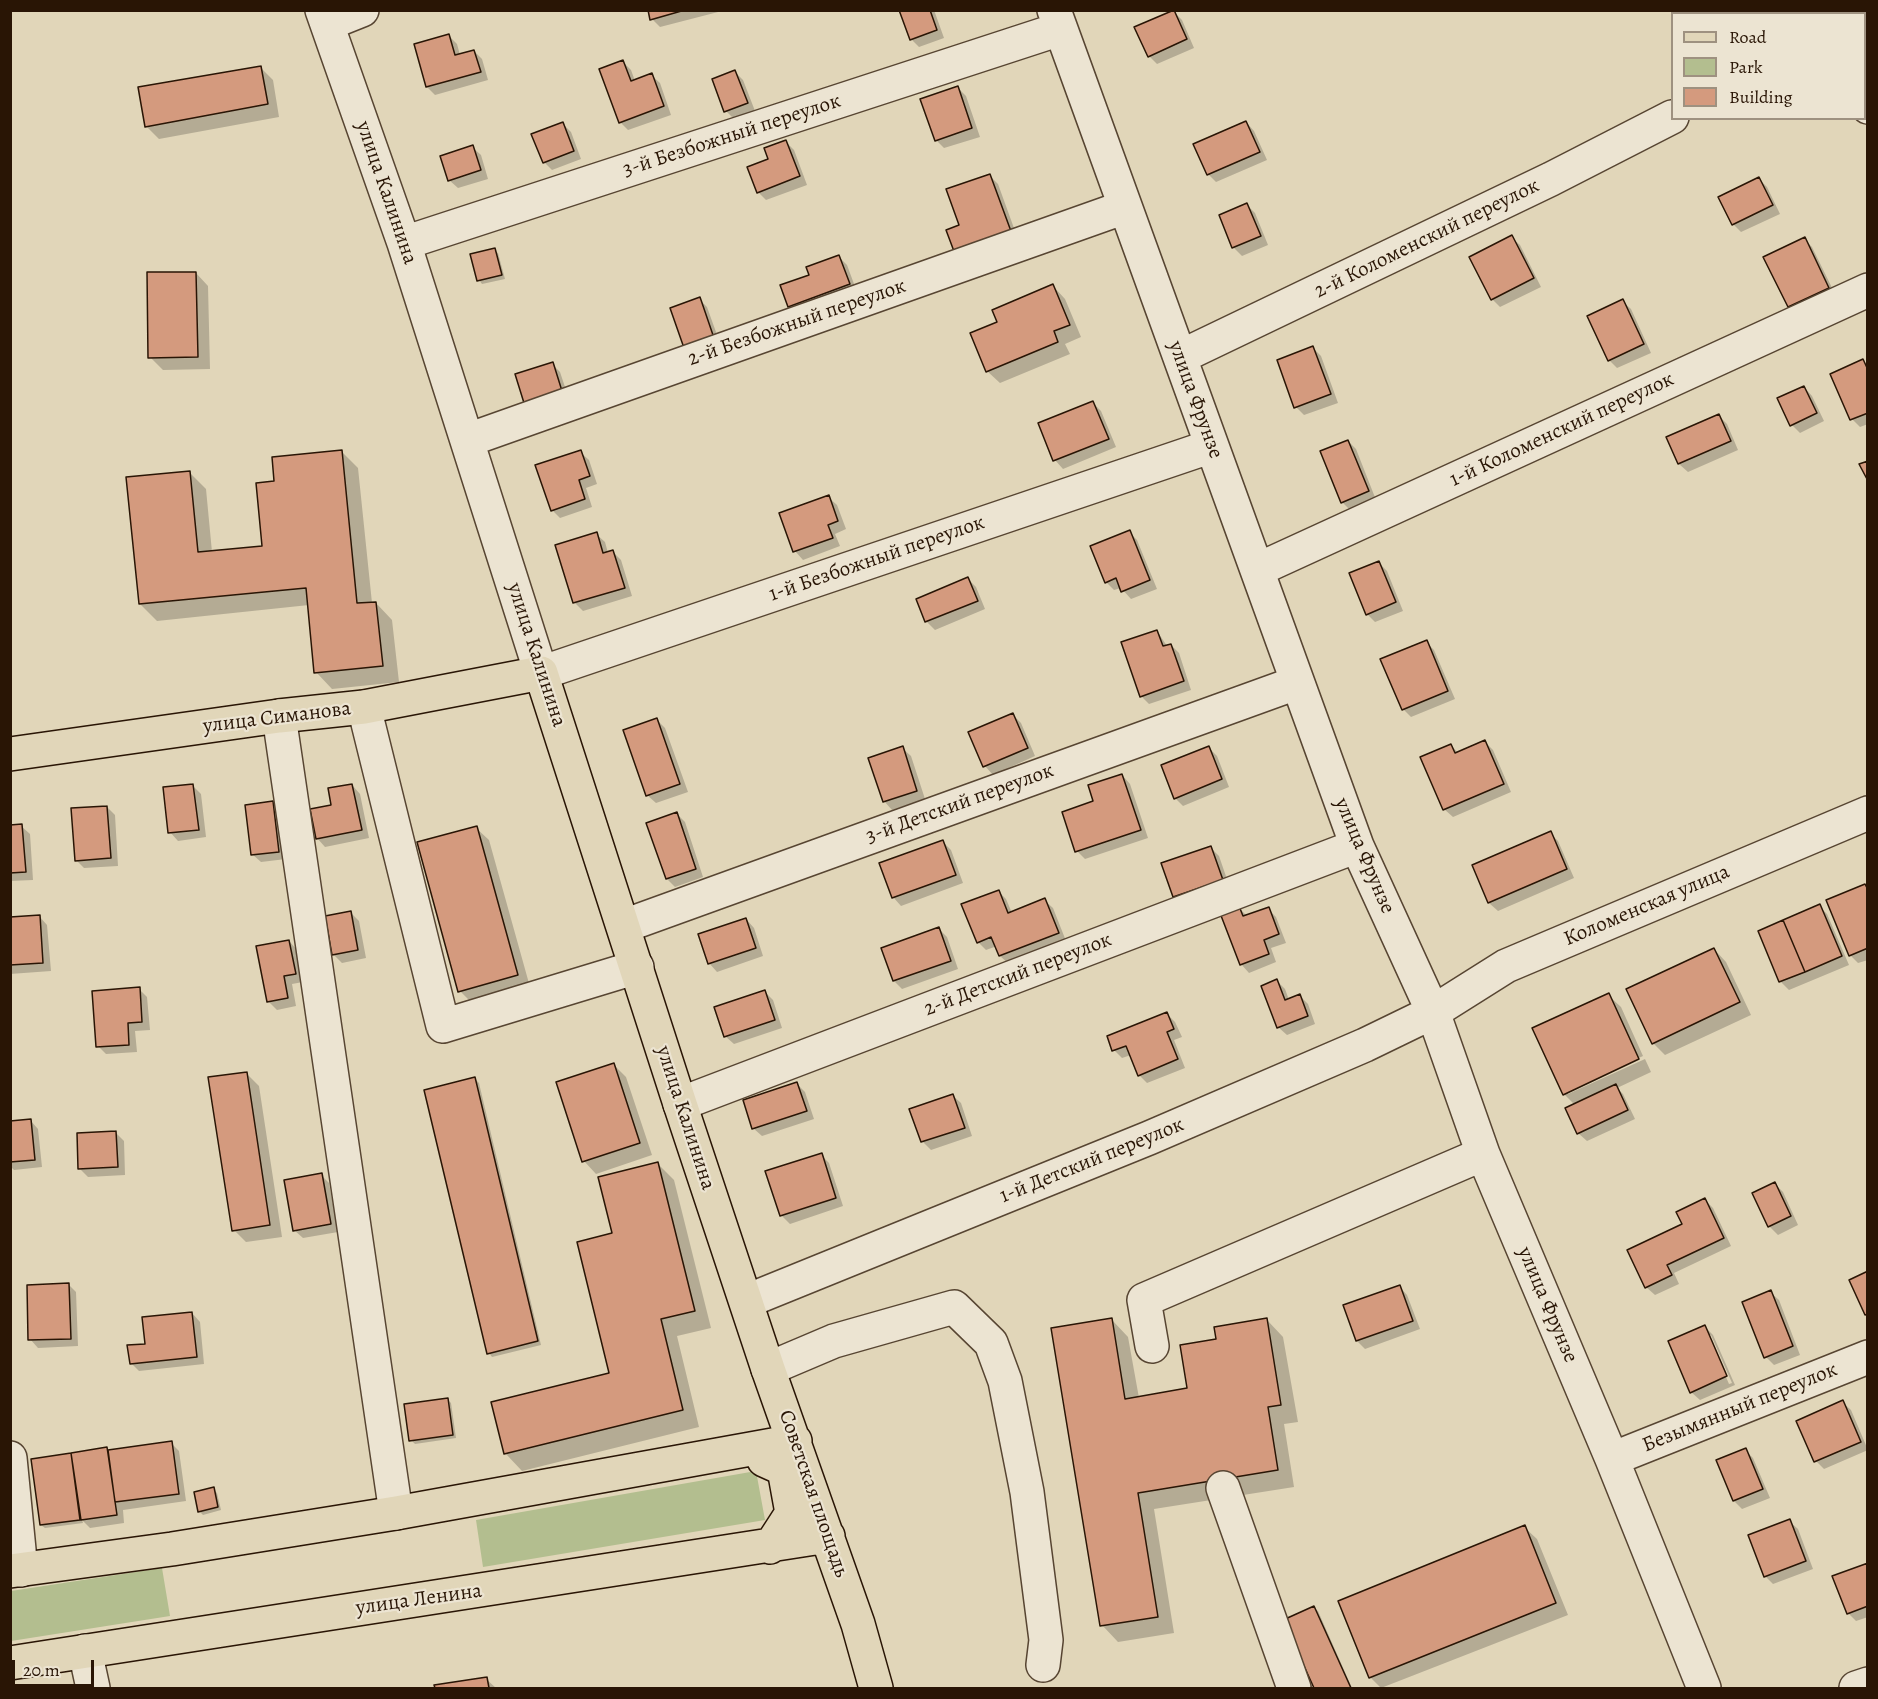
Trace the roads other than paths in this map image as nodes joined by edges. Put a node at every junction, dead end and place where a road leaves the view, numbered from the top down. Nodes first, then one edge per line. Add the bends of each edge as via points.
1 (362, 10) edge
2 (325, 17) edge
3 (1057, 20) edge
4 (1671, 118) edge
5 (1125, 207) junction
6 (404, 243) junction
7 (1868, 290) edge
8 (1180, 357) junction
9 (468, 440) junction
10 (1212, 446) junction
11 (1257, 570) junction
12 (542, 673) junction
13 (1296, 683) junction
14 (364, 707) junction
15 (279, 716) junction
16 (10, 754) edge
17 (1868, 813) edge
18 (1356, 846) junction
19 (624, 926) junction
20 (637, 967) junction
21 (1433, 1012) junction
22 (680, 1104) junction
23 (1483, 1154) junction
24 (747, 1301) junction
25 (1152, 1346) dead end
26 (1868, 1357) edge
27 (768, 1370) junction
28 (795, 1441) junction
29 (743, 1451) junction
30 (10, 1458) edge
31 (1612, 1459) junction
32 (1223, 1488) dead end
33 (396, 1513) junction
34 (828, 1536) junction
35 (770, 1547) junction
36 (16, 1570) edge
37 (85, 1651) junction
38 (10, 1663) edge
39 (1043, 1665) dead end
40 (1868, 1684) edge
41 (93, 1689) edge
42 (876, 1689) edge
43 (1294, 1689) edge
44 (1704, 1689) edge
45 (1856, 1689) edge

1 - 2 street
2 - 6 street, улица Калинина
3 - 5 street, улица Фрунзе
3 - 6 street, 3-й Безбожный переулок
4 - 8 street, 2-й Коломенский переулок
5 - 8 street, улица Фрунзе
5 - 9 street, 2-й Безбожный переулок
6 - 9 street, улица Калинина
7 - 11 street, 1-й Коломенский переулок
8 - 10 street, улица Фрунзе
9 - 12 street, улица Калинина
10 - 11 street, улица Фрунзе
10 - 12 street, 1-й Безбожный переулок
11 - 13 street, улица Фрунзе
12 - 14 main road, улица Симанова
12 - 19 main road, улица Калинина
13 - 18 street, улица Фрунзе
13 - 19 street, 3-й Детский переулок
14 - 15 main road, улица Симанова
14 - 20 street via 443,1026
15 - 16 main road, улица Симанова
15 - 33 street
17 - 21 street, Коломенская улица via 1506,966
18 - 21 street, улица Фрунзе
18 - 22 street, 2-й Детский переулок
19 - 20 main road, улица Калинина
20 - 22 main road, улица Калинина
21 - 23 street, улица Фрунзе
21 - 24 street, 1-й Детский переулок via 1149,1138
22 - 24 main road, улица Калинина
23 - 25 street via 1144,1300
23 - 31 street, улица Фрунзе
24 - 27 main road, Советская площадь
26 - 31 street, Безымянный переулок
27 - 28 main road, Советская площадь
27 - 39 street via 834,1341 954,1307 991,1343 1005,1381 1027,1492 1046,1640
28 - 29 main road
28 - 34 main road, Советская площадь
29 - 33 main road
29 - 35 main road via 784,1469 792,1513
30 - 36 street
31 - 44 street, улица Фрунзе
32 - 43 street
33 - 36 main road
34 - 35 main road, улица Ленина
34 - 42 main road, Советская площадь
35 - 37 main road, улица Ленина
37 - 38 main road, улица Ленина
37 - 41 street
40 - 45 street

